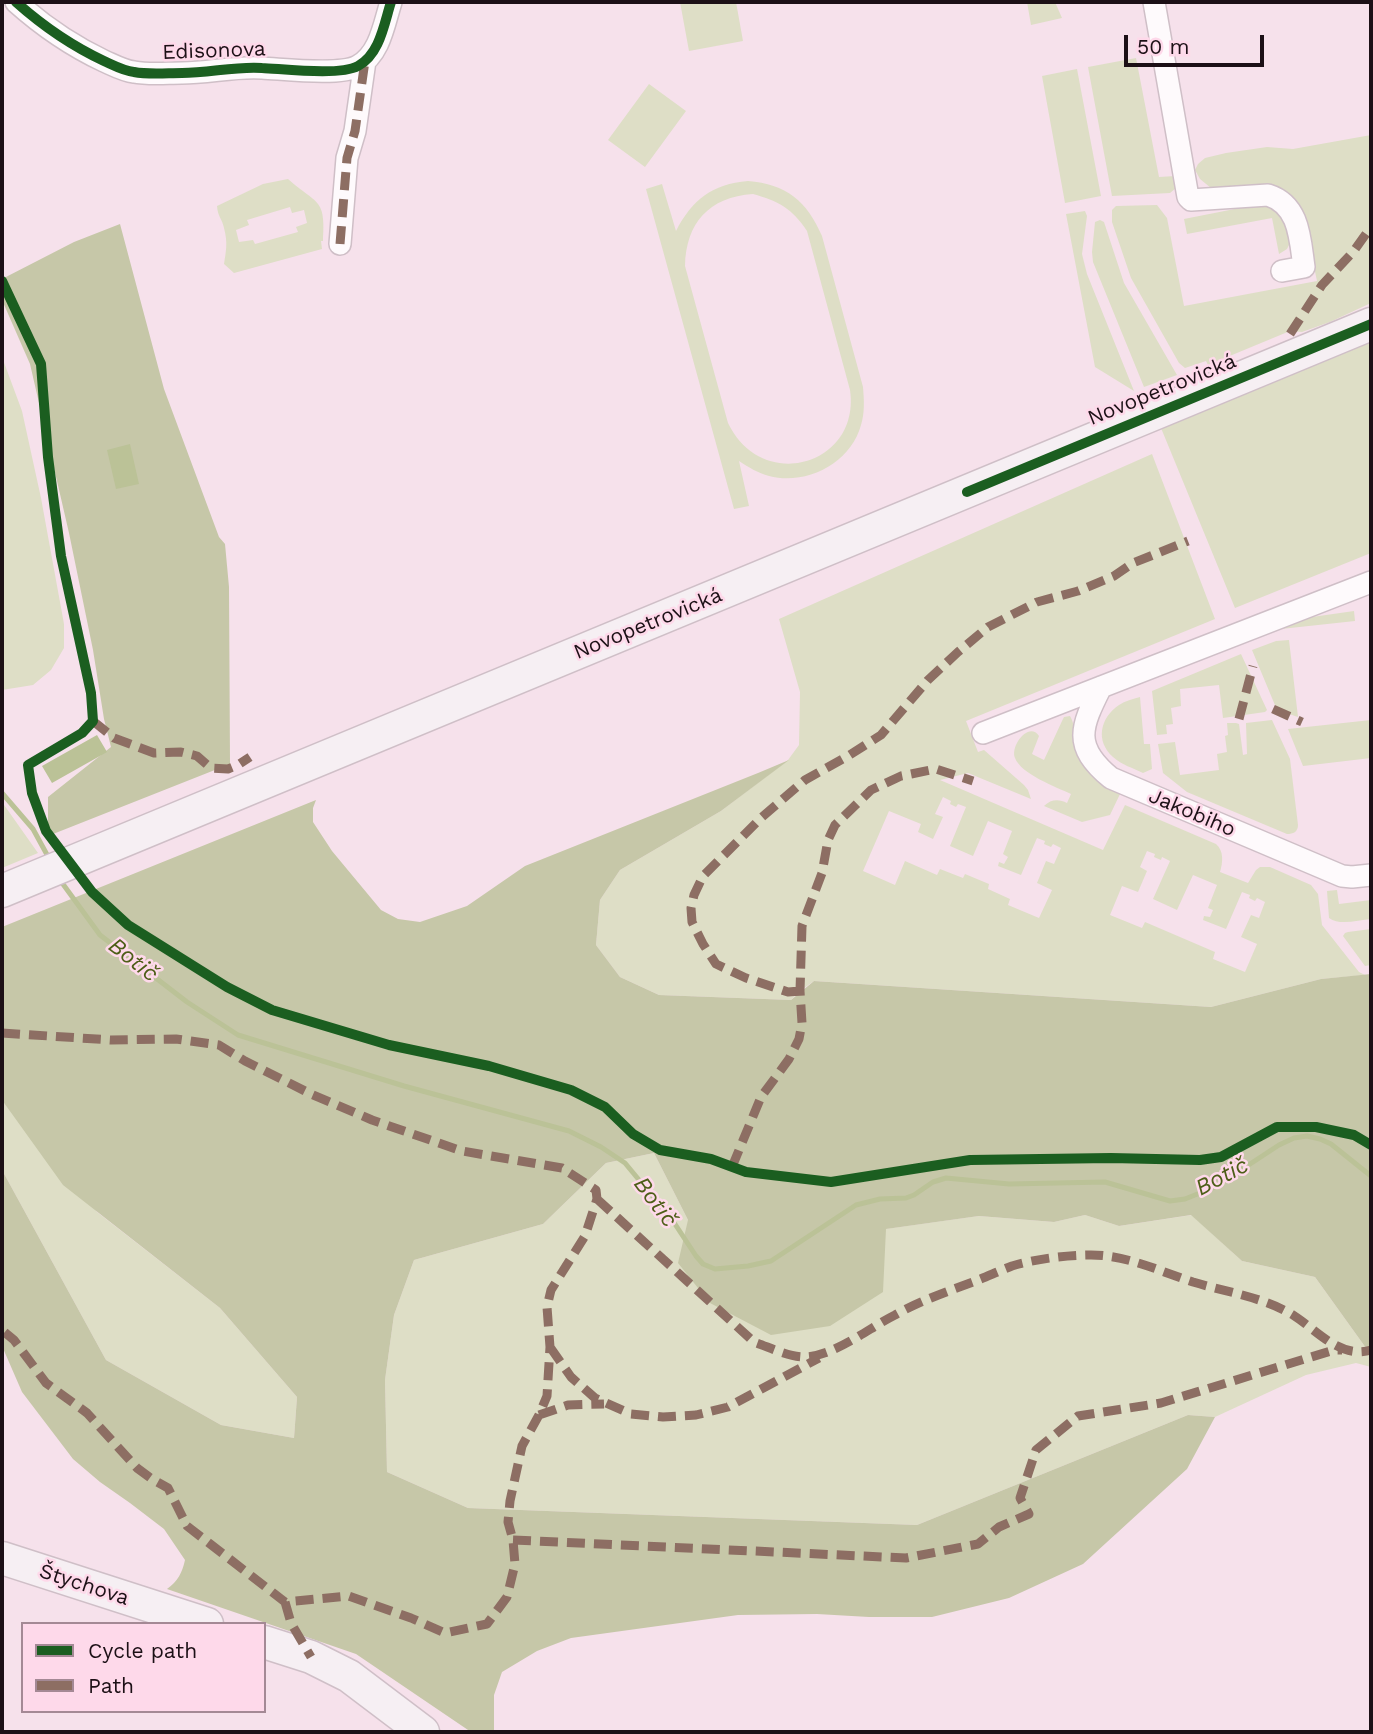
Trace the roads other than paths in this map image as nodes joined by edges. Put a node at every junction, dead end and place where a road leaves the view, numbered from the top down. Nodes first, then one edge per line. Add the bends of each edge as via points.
1 (16, 2) edge
2 (391, 2) edge
3 (1154, 2) edge
4 (365, 61) junction
5 (340, 244) dead end
6 (1282, 271) dead end
7 (1371, 324) edge
8 (1371, 582) edge
9 (1371, 593) edge
10 (1334, 597) junction
11 (1101, 687) junction
12 (983, 733) dead end
13 (1371, 875) edge
14 (2, 891) edge
15 (2, 1558) edge
16 (201, 1622) edge
17 (266, 1643) edge
18 (424, 1732) edge

1 - 4 street, Edisonova via 77,48 134,72 253,67 349,70
2 - 4 street via 377,46
3 - 6 street via 1188,197 1279,198 1299,229 1304,267
4 - 5 street via 347,158
7 - 14 main road, Novopetrovická
8 - 10 street
9 - 10 street
10 - 11 street
11 - 12 street
11 - 13 street, Jakobiho via 1087,714 1084,740 1095,765 1111,778 1342,876
15 - 16 main road, Štychova
17 - 18 main road via 349,1676

